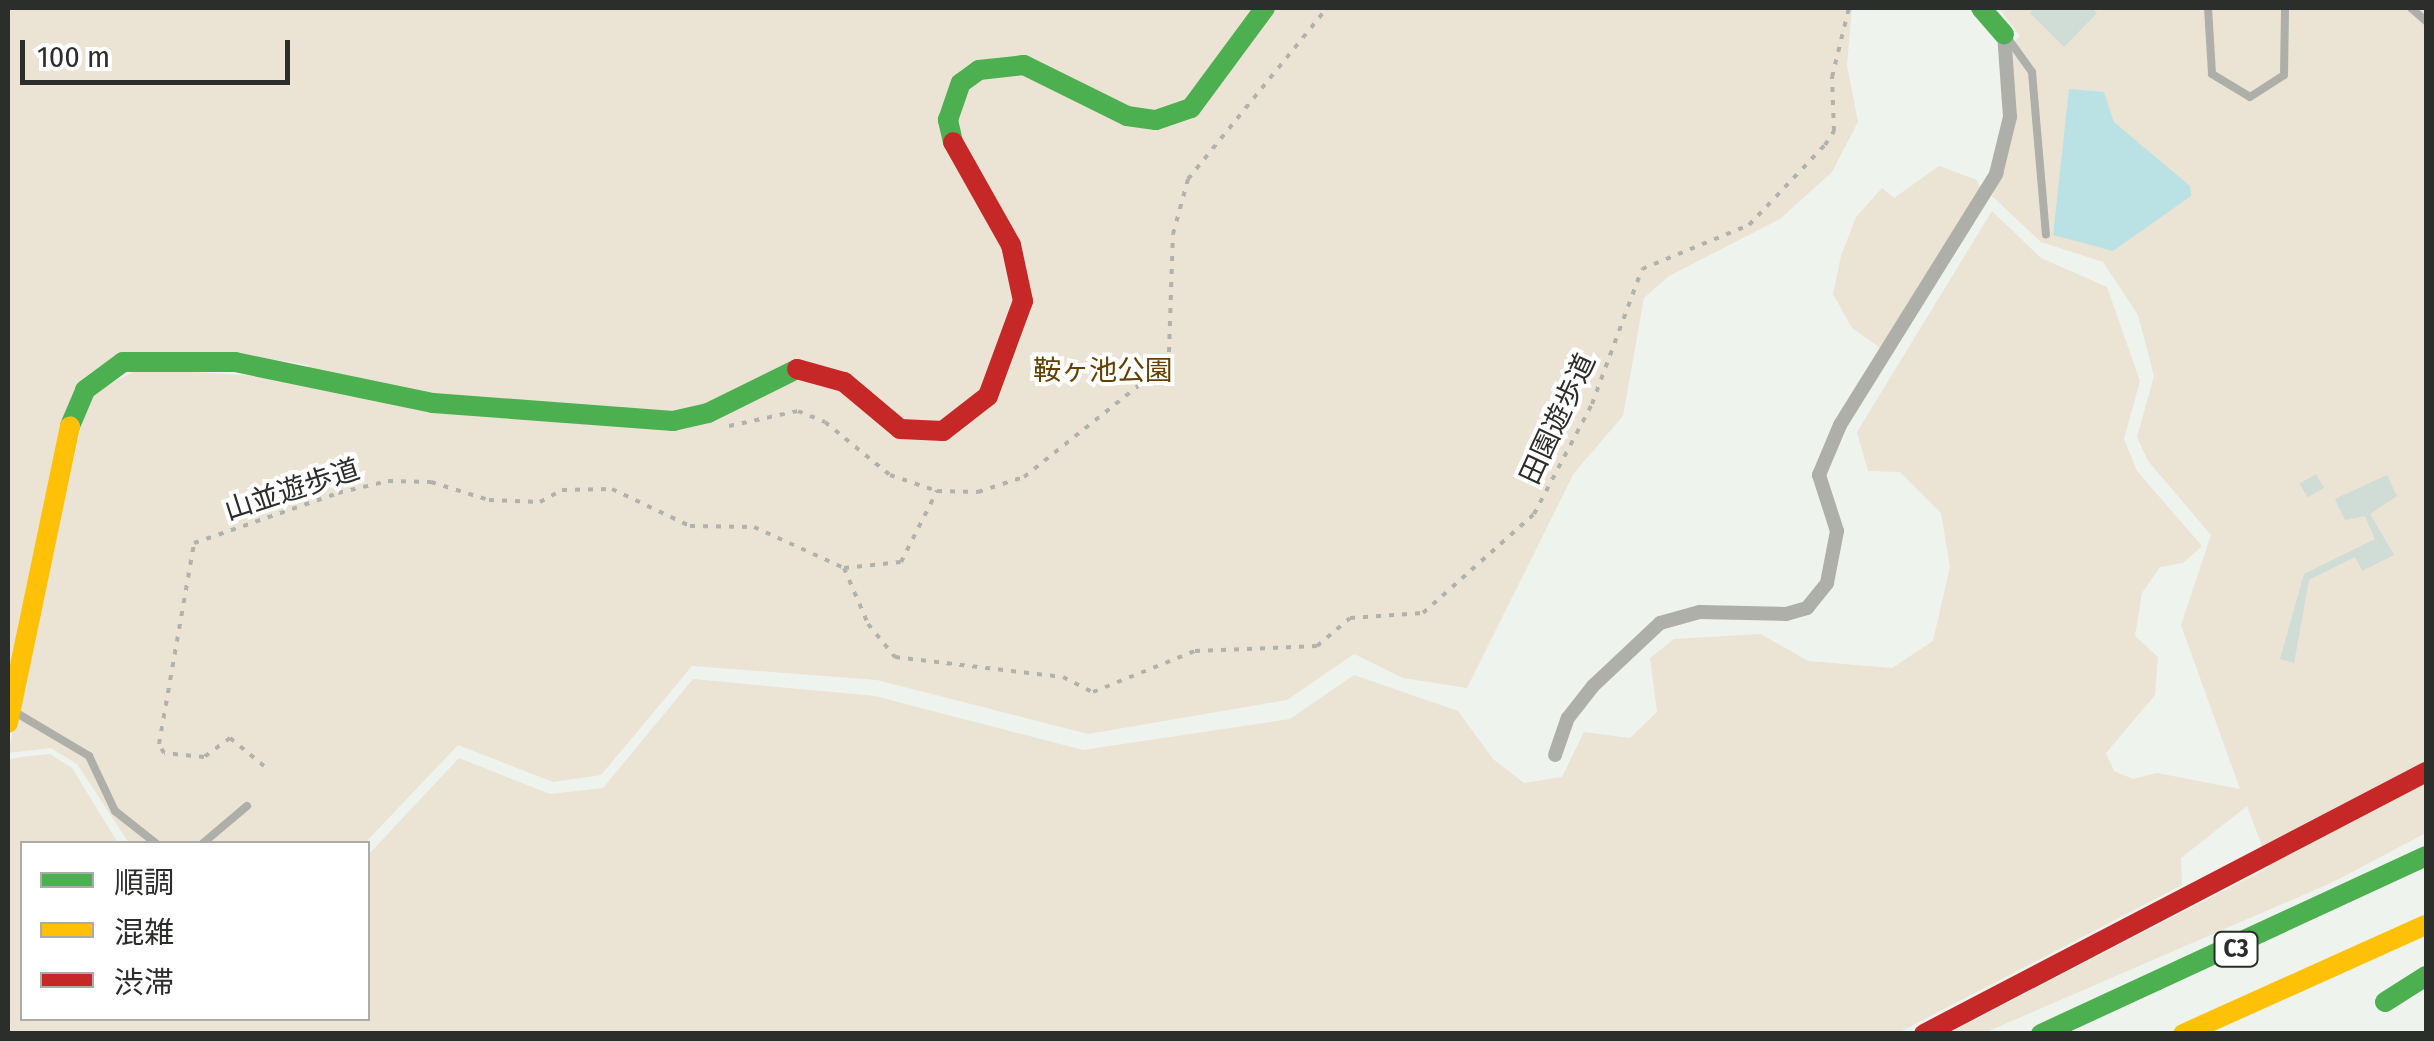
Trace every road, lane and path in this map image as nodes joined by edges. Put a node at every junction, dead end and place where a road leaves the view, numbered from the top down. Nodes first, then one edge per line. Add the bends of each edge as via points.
1 (1266, 8) edge
2 (1328, 8) edge
3 (1848, 8) edge
4 (1982, 8) edge
5 (2208, 8) edge
6 (2285, 8) edge
7 (2411, 8) edge
8 (2426, 20) edge
9 (2004, 34) junction
10 (2046, 234) dead end
11 (703, 415) junction
12 (937, 491) junction
13 (844, 568) junction
14 (11, 718) edge
15 (1555, 755) dead end
16 (264, 766) dead end
17 (2426, 772) edge
18 (247, 806) dead end
19 (152, 841) edge
20 (206, 841) edge
21 (2426, 856) edge
22 (2426, 924) edge
23 (2426, 976) edge
24 (2385, 1002) dead end
25 (1924, 1034) edge
26 (2041, 1034) edge
27 (2183, 1034) edge

1 - 11 main road via 1191,108 1156,120 1127,116 1024,65 979,70 961,83 948,120 953,141 1011,245 1023,301 1004,370 964,418 943,431 900,429 844,382 797,368
2 - 12 path via 1188,179 1173,234 1169,352 1148,384 1078,427 1024,477 978,492
3 - 13 path, 田園遊歩道 via 1832,77 1834,131 1825,146 1749,225 1642,269 1592,404 1534,514 1423,613 1350,618 1317,646 1195,650 1093,692 1063,677 895,657 868,624
4 - 9 main road
5 - 6 lane via 2212,74 2250,97 2284,74
7 - 8 lane
9 - 10 lane via 2032,72
9 - 15 street via 2010,117 1996,174 1840,426 1819,475 1837,530 1827,583 1808,608 1786,614 1700,612 1660,623 1593,686 1568,718
11 - 12 path via 723,427 798,411 825,422 890,475
11 - 14 main road via 672,421 504,412 293,370 123,362 85,390 62,446
12 - 13 path via 923,527 907,539 907,559
13 - 16 path, 山並遊歩道 via 754,527 690,526 612,489 562,490 540,502 489,500 431,482 388,481 194,543 159,744 164,753 204,757 230,738
14 - 19 lane via 89,756 115,811
17 - 25 main road
18 - 20 lane
21 - 26 main road, C3
22 - 27 main road, C3
23 - 24 main road

